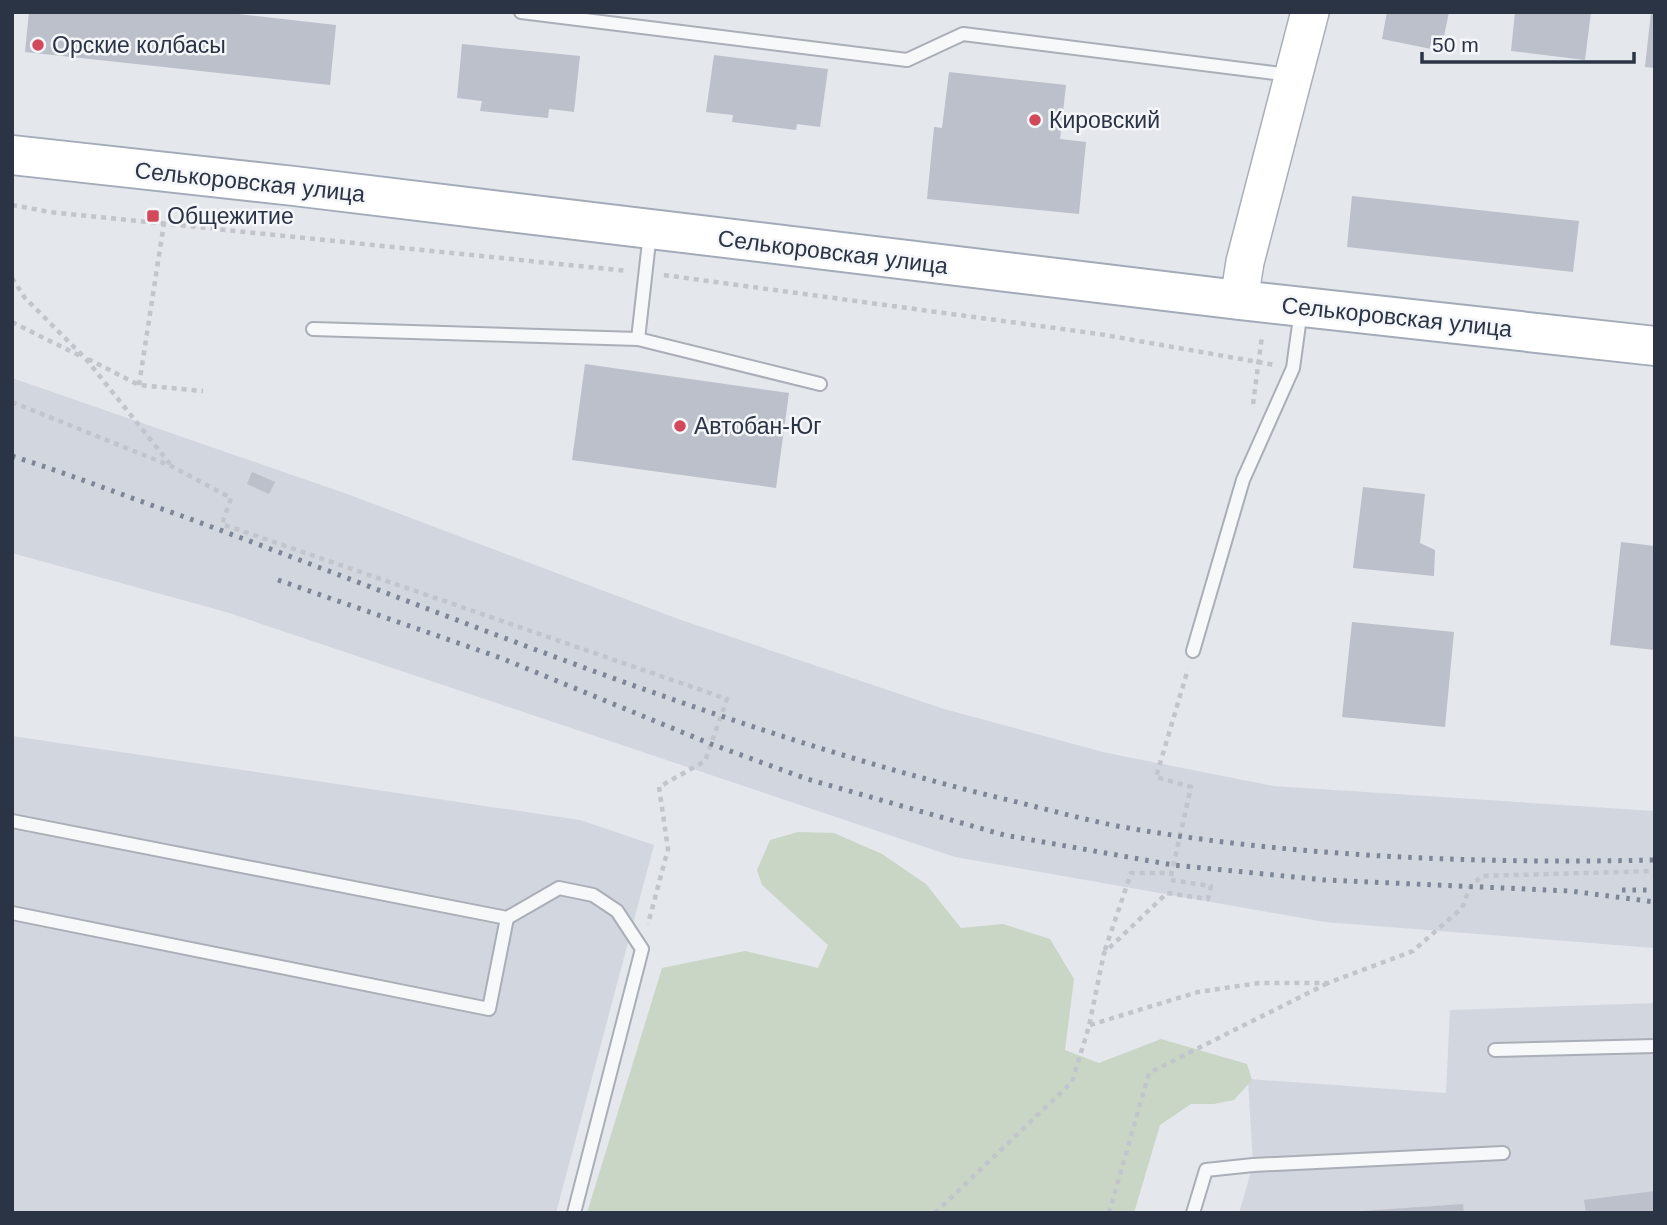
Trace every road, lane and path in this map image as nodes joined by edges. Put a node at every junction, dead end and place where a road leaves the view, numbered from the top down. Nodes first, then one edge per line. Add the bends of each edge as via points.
1 (521, 12) edge
2 (1310, 12) edge
3 (1293, 76) junction
4 (12, 155) edge
5 (12, 205) edge
6 (164, 223) junction
7 (650, 229) junction
8 (645, 272) junction
9 (12, 278) edge
10 (1269, 304) junction
11 (12, 322) edge
12 (313, 329) dead end
13 (638, 339) junction
14 (1655, 346) edge
15 (86, 359) junction
16 (1258, 362) junction
17 (1293, 368) junction
18 (820, 384) dead end
19 (139, 385) junction
20 (203, 391) dead end
21 (12, 402) edge
22 (1251, 415) dead end
23 (172, 466) junction
24 (1193, 651) joint
25 (12, 821) edge
26 (1655, 871) edge
27 (1171, 873) junction
28 (12, 913) edge
29 (507, 919) junction
30 (642, 949) junction
31 (1104, 953) junction
32 (1328, 982) junction
33 (1089, 1026) junction
34 (1655, 1046) edge
35 (1495, 1050) dead end
36 (1503, 1153) dead end
37 (574, 1213) edge
38 (935, 1213) edge
39 (1109, 1213) edge
40 (1193, 1213) edge

1 - 3 lane via 907,60 963,34
2 - 3 street
3 - 10 street via 1245,262
4 - 7 main road, Селькоровская улица
5 - 6 path
6 - 8 path
6 - 19 path
7 - 8 lane
7 - 10 main road, Селькоровская улица
8 - 13 lane
8 - 16 path via 1085,332
9 - 15 path via 25,298
10 - 14 main road, Селькоровская улица
10 - 16 path
10 - 17 lane
11 - 15 path
12 - 13 lane
13 - 18 lane
15 - 19 path
15 - 23 path
16 - 17 path
16 - 22 path
17 - 24 lane via 1243,481
19 - 20 path
21 - 23 path
23 - 30 path via 231,498 222,524 727,699 705,761 659,787 668,849
24 - 27 path via 1156,777 1191,787
25 - 29 lane
26 - 32 path via 1482,876 1470,887 1462,908 1413,951
27 - 31 path via 1131,873
27 - 31 path via 1170,880 1211,886 1208,899 1167,893
28 - 29 lane via 489,1009
29 - 30 lane via 559,888 593,895 617,911
30 - 37 lane
31 - 33 path
32 - 33 path via 1259,983 1198,992
32 - 39 path via 1149,1073
33 - 38 path via 1072,1082
34 - 35 lane
36 - 40 lane via 1206,1170

